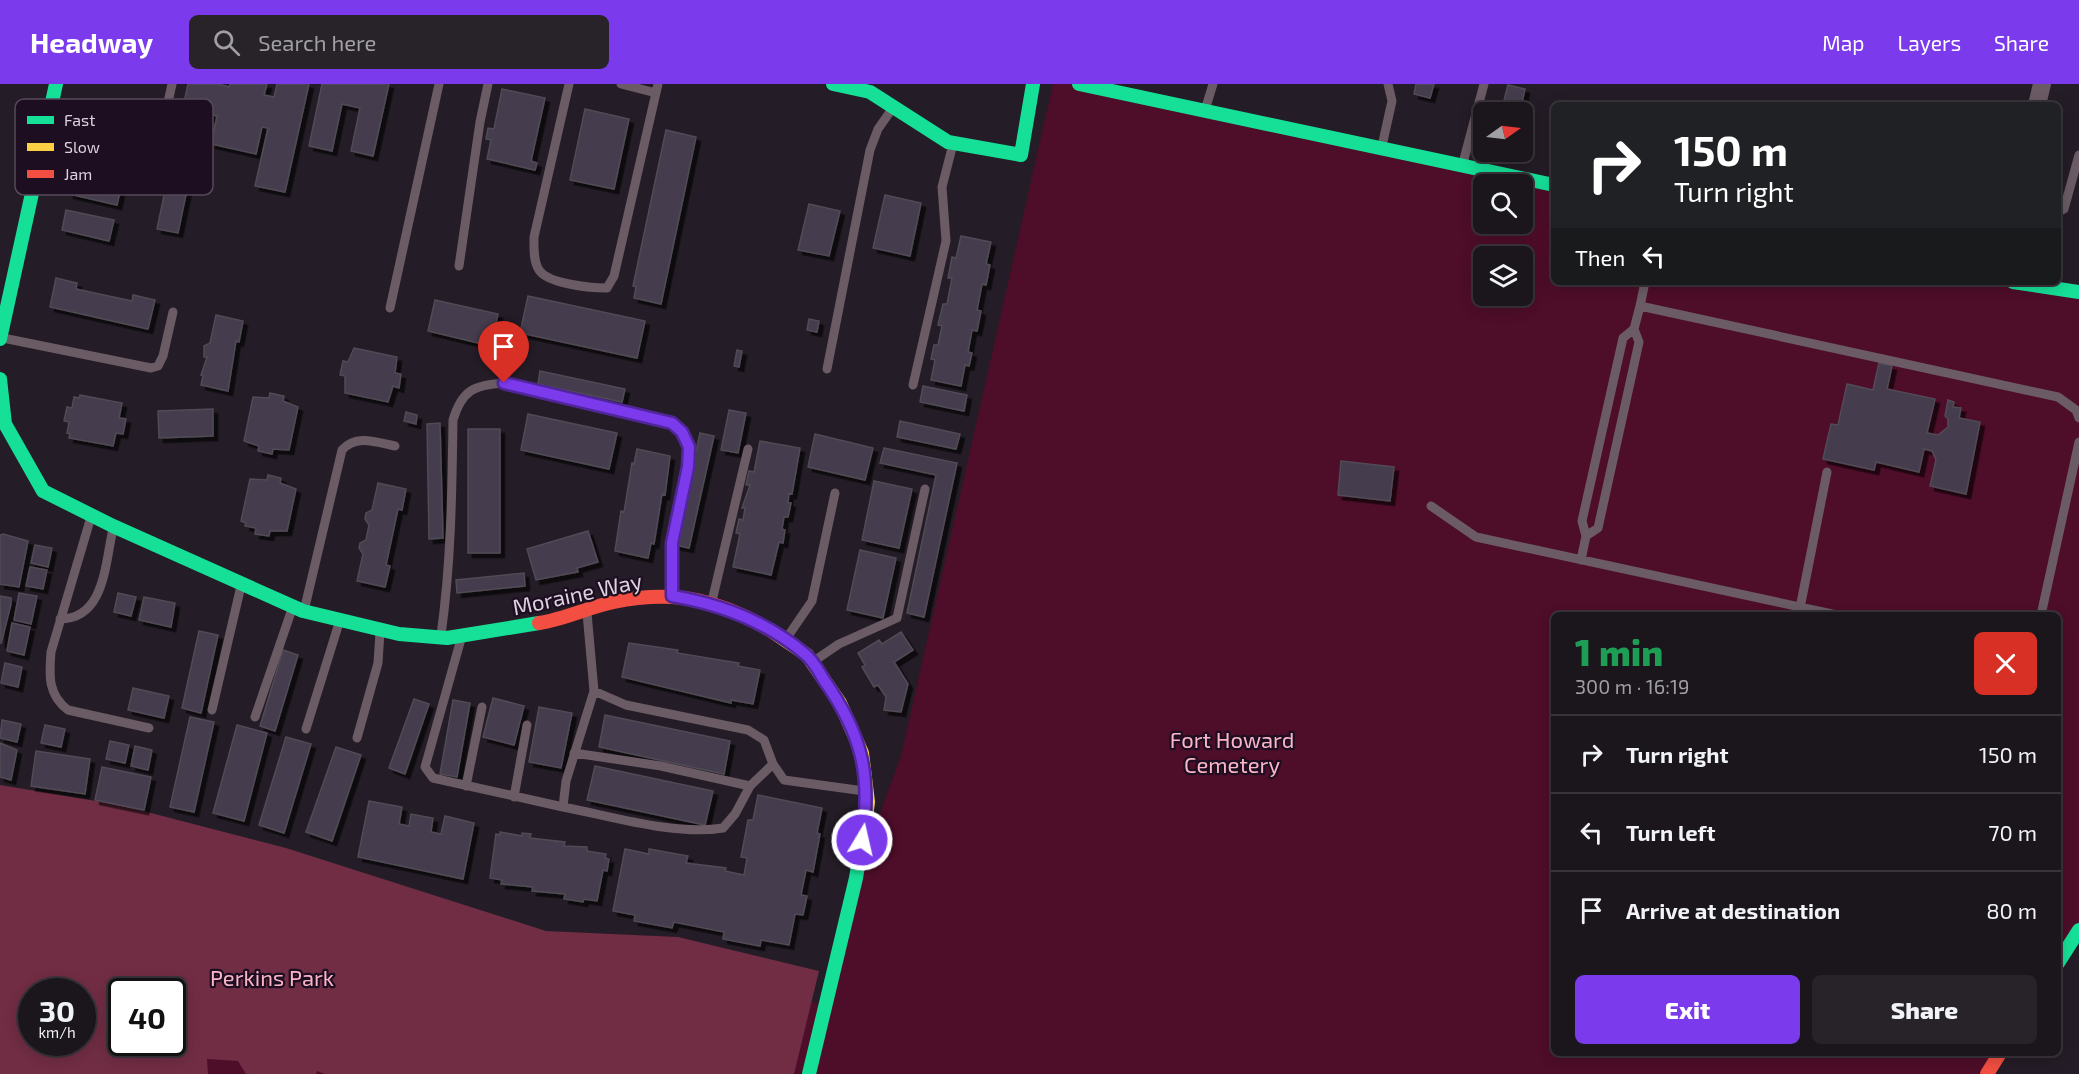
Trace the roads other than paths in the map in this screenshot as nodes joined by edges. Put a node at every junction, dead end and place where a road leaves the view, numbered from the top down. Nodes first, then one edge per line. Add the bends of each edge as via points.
1 (56, 84) edge
2 (172, 84) edge
3 (439, 84) edge
4 (488, 84) edge
5 (569, 84) edge
6 (621, 84) edge
7 (833, 84) edge
8 (1033, 84) edge
9 (1079, 84) edge
10 (1213, 84) edge
11 (1388, 84) edge
12 (1484, 84) edge
13 (2042, 84) edge
14 (657, 88) edge
15 (53, 99) edge
16 (169, 99) edge
17 (2038, 102) edge
18 (893, 107) junction
19 (1205, 111) junction
20 (953, 143) junction
21 (1382, 148) junction
22 (2079, 155) edge
23 (1462, 165) junction
24 (1551, 184) edge
25 (32, 195) edge
26 (2061, 210) edge
27 (459, 266) dead end
28 (1644, 285) edge
29 (2033, 285) edge
30 (2079, 292) edge
31 (1640, 306) junction
32 (390, 308) dead end
33 (173, 312) dead end
34 (1634, 329) junction
35 (0, 338) edge
36 (827, 369) dead end
37 (0, 379) edge
38 (913, 385) dead end
39 (2079, 418) edge
40 (2079, 442) edge
41 (395, 446) dead end
42 (748, 449) dead end
43 (1827, 472) dead end
44 (925, 489) dead end
45 (835, 493) dead end
46 (1431, 506) dead end
47 (92, 516) junction
48 (113, 526) junction
49 (1586, 536) junction
50 (1581, 560) junction
51 (242, 584) junction
52 (672, 596) junction
53 (712, 603) junction
54 (1800, 608) junction
55 (299, 609) junction
56 (587, 610) junction
57 (1821, 612) edge
58 (2042, 612) edge
59 (60, 619) junction
60 (340, 620) junction
61 (380, 630) junction
62 (462, 636) junction
63 (441, 638) junction
64 (784, 640) junction
65 (812, 663) junction
66 (594, 691) junction
67 (482, 707) dead end
68 (212, 710) dead end
69 (255, 717) dead end
70 (527, 725) dead end
71 (149, 728) dead end
72 (306, 729) dead end
73 (357, 738) dead end
74 (574, 753) junction
75 (773, 764) junction
76 (466, 786) junction
77 (750, 786) junction
78 (866, 791) junction
79 (514, 797) junction
80 (563, 807) junction
81 (2079, 930) edge
82 (2061, 958) edge
83 (1998, 1056) edge
84 (809, 1074) edge
85 (1987, 1074) edge

1 - 15 street
2 - 16 lane
3 - 32 lane
4 - 27 lane
5 - 14 lane via 534,237 534,253 539,270 548,278 590,288 607,288 614,276
6 - 14 lane
7 - 18 street via 870,92
8 - 20 street via 1021,155
9 - 19 street via 1167,99
10 - 19 lane
11 - 21 lane via 1392,101
12 - 23 lane
13 - 17 street
18 - 20 street
18 - 36 lane via 870,150
19 - 21 street
20 - 38 lane via 942,187 946,241
21 - 23 street
22 - 26 lane
23 - 24 street
25 - 35 street
28 - 31 lane
29 - 30 street
31 - 34 lane
31 - 39 lane via 2058,396 2076,410
33 - 35 lane via 163,356 158,366 151,368
34 - 49 lane via 1623,338 1582,521
34 - 49 lane via 1639,342 1598,528
37 - 47 street, Moraine Way via 4,424 44,491
40 - 58 lane
41 - 55 lane via 362,440 350,442 342,450
42 - 53 lane
43 - 54 lane
44 - 65 lane via 897,618 839,644
45 - 64 lane via 812,601
46 - 50 lane via 1476,537
47 - 48 street, Moraine Way
47 - 59 lane
48 - 51 street, Moraine Way
48 - 59 lane via 96,600 81,616
49 - 50 lane
50 - 54 lane
51 - 55 street, Moraine Way
51 - 68 lane
52 - 53 street, Moraine Way
52 - 56 street, Moraine Way via 614,602
52 - 63 lane via 672,543 688,467 689,447 682,432 661,420 504,383 483,384 468,391 453,420 451,532
53 - 64 street, Moraine Way via 758,623
54 - 57 lane
55 - 60 street, Moraine Way
55 - 69 lane
56 - 62 street, Moraine Way via 547,622
56 - 66 lane
59 - 71 lane via 49,674 59,703 68,710
60 - 61 street, Moraine Way
60 - 72 lane
61 - 63 street, Moraine Way
61 - 73 lane via 378,663
62 - 63 street, Moraine Way
62 - 76 lane via 425,767 433,778
64 - 65 street, Moraine Way via 807,655
65 - 78 street, Moraine Way via 840,703 862,753
66 - 74 lane
66 - 75 lane via 626,705 748,730 764,740
67 - 76 lane
70 - 79 lane
74 - 77 lane via 661,766
74 - 80 lane
75 - 77 lane
75 - 78 lane via 784,780
76 - 79 lane
77 - 80 lane via 723,828 710,830
78 - 84 street, Moraine Way via 868,802 856,878
79 - 80 lane
81 - 82 street
83 - 85 street

